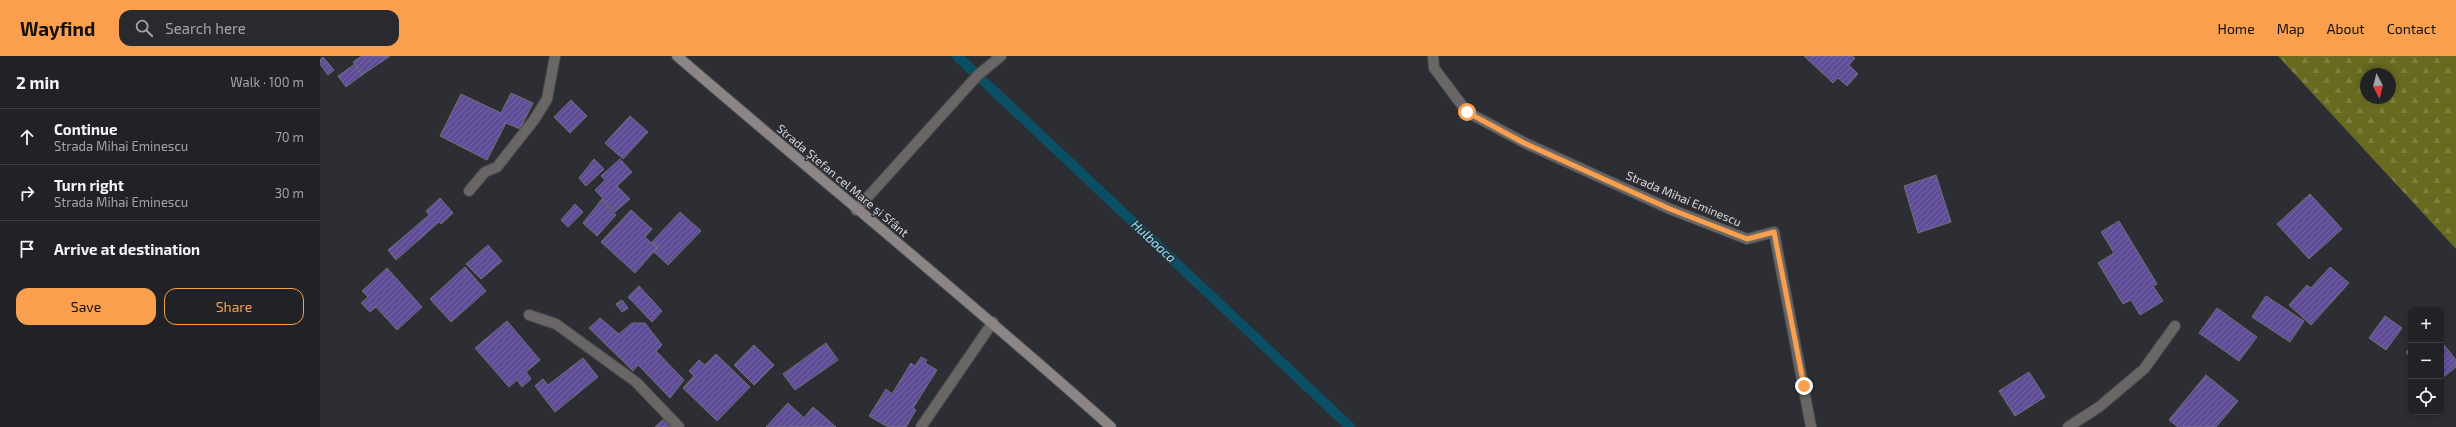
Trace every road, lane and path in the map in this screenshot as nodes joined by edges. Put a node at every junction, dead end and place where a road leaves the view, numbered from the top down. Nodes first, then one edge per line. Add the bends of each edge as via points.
1 (555, 56) edge
2 (677, 56) edge
3 (1002, 56) edge
4 (1433, 56) edge
5 (469, 192) dead end
6 (856, 210) junction
7 (529, 315) dead end
8 (994, 322) junction
9 (2175, 326) dead end
10 (679, 427) edge
11 (921, 427) edge
12 (1111, 427) edge
13 (1811, 427) edge
14 (2068, 427) edge

1 - 5 street via 547,99 534,120 497,168 485,172
2 - 6 street, Strada Ștefan cel Mare și Sfânt
3 - 6 street via 978,75
4 - 13 street, Strada Mihai Eminescu via 1434,68 1467,112 1524,143 1670,209 1747,239 1774,232
6 - 8 street, Strada Ștefan cel Mare și Sfânt
7 - 10 street via 556,324 636,382
8 - 11 street
8 - 12 street, Strada Ștefan cel Mare și Sfânt
9 - 14 street via 2144,369 2099,407

